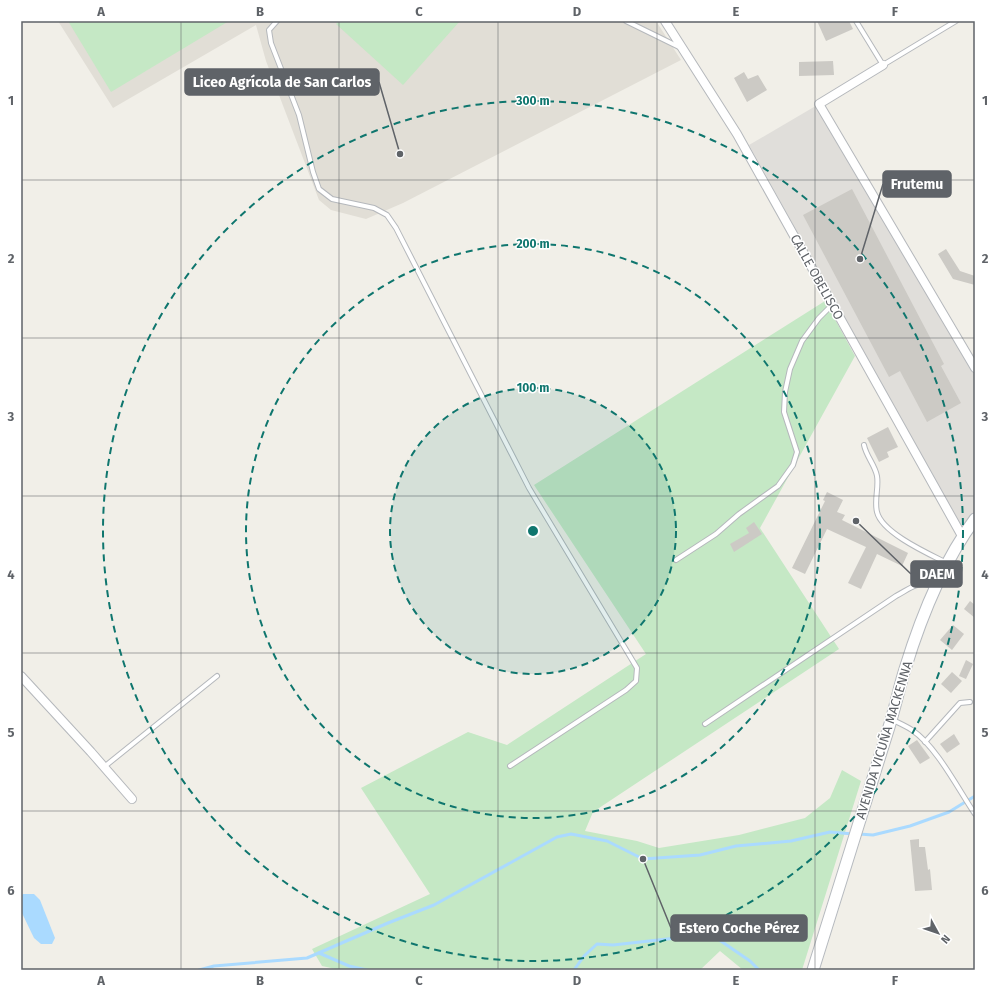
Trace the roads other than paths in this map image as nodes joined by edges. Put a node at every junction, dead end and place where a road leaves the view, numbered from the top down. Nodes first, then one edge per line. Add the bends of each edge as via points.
1 (277, 21) edge
2 (626, 21) edge
3 (665, 21) edge
4 (856, 21) edge
5 (956, 21) edge
6 (683, 49) junction
7 (883, 65) junction
8 (832, 304) junction
9 (975, 368) edge
10 (864, 445) dead end
11 (975, 519) edge
12 (962, 536) junction
13 (676, 560) dead end
14 (948, 564) junction
15 (936, 587) junction
16 (21, 676) edge
17 (216, 676) dead end
18 (970, 702) dead end
19 (891, 720) junction
20 (706, 724) dead end
21 (925, 742) junction
22 (510, 766) dead end
23 (104, 767) junction
24 (132, 799) dead end
25 (975, 814) edge
26 (813, 970) edge

1 - 22 lane via 269,30 271,43 299,114 313,172 320,189 332,199 374,208 387,215 396,228 529,488 637,668 636,681 626,690
2 - 6 lane
3 - 6 street, CALLE OBELISCO
4 - 7 lane
5 - 7 lane
6 - 8 street, CALLE OBELISCO via 737,134
7 - 9 street via 820,104
8 - 12 street, CALLE OBELISCO
8 - 13 lane via 802,341 790,369 784,412 797,452 793,465 778,486 716,534
10 - 14 lane via 877,475 877,515 895,534
11 - 12 main road, AVENIDA VICUÑA MACKENNA
12 - 14 main road, AVENIDA VICUÑA MACKENNA
14 - 15 main road, AVENIDA VICUÑA MACKENNA
15 - 19 main road, AVENIDA VICUÑA MACKENNA via 913,644
15 - 20 lane via 926,583 916,584
16 - 23 street
17 - 23 lane
18 - 21 lane via 960,703
19 - 21 lane via 912,730
19 - 26 main road, AVENIDA VICUÑA MACKENNA
21 - 25 lane
23 - 24 street

